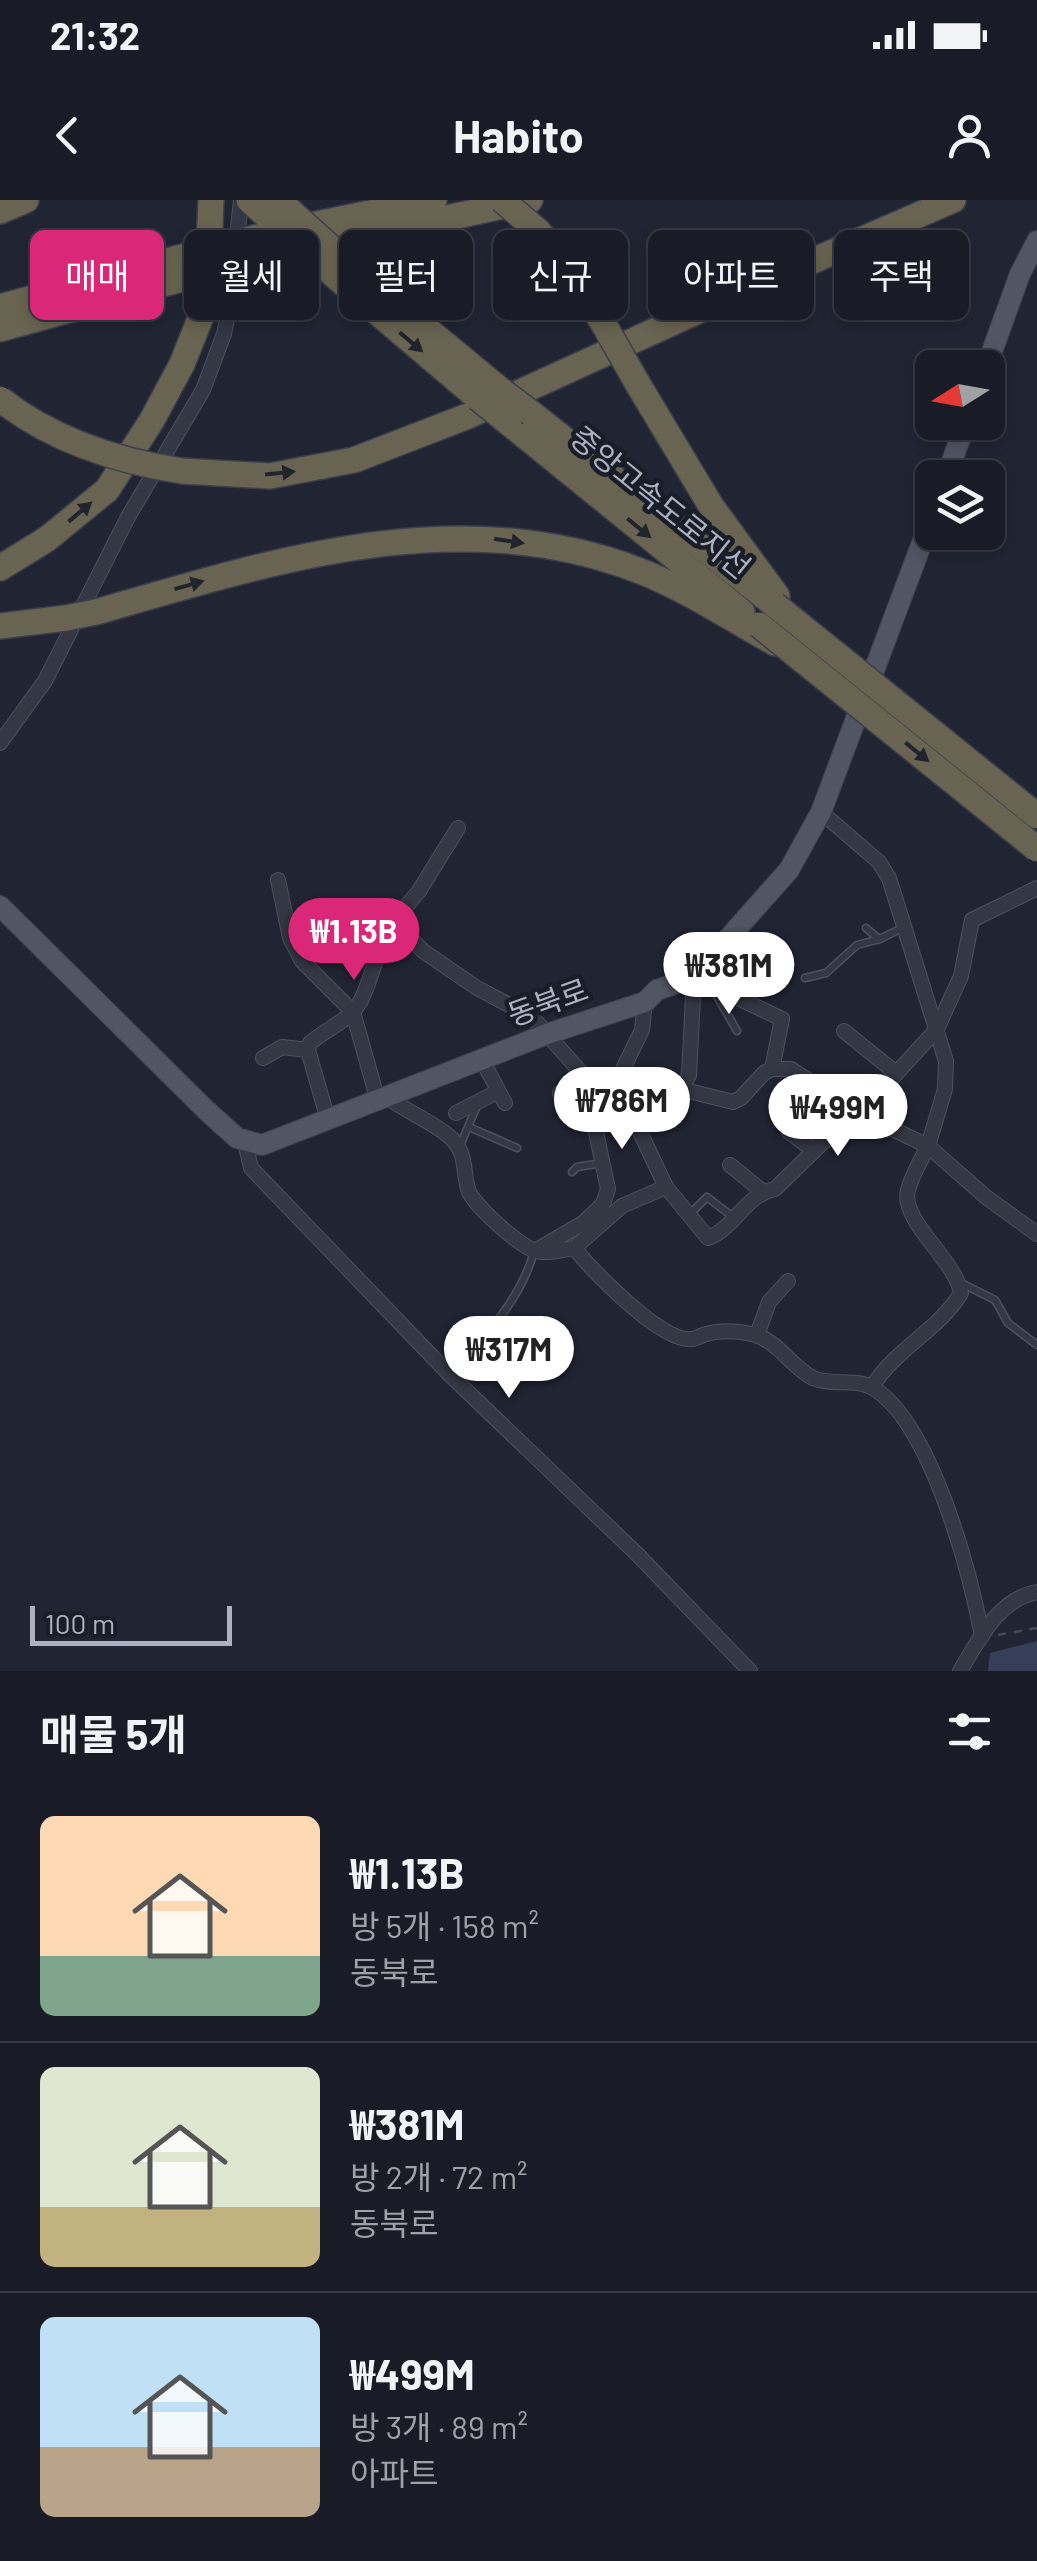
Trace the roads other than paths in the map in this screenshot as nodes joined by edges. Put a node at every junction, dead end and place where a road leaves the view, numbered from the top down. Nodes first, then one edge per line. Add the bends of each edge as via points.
1 (26, 200) edge
2 (212, 200) edge
3 (241, 200) edge
4 (249, 200) edge
5 (278, 200) edge
6 (434, 200) edge
7 (502, 200) edge
8 (530, 200) edge
9 (954, 200) edge
10 (0, 212) edge
11 (319, 232) edge
12 (319, 237) edge
13 (1035, 243) edge
14 (339, 265) edge
15 (184, 268) edge
16 (339, 269) edge
17 (176, 270) junction
18 (0, 306) edge
19 (401, 320) edge
20 (0, 329) edge
21 (993, 350) edge
22 (0, 399) edge
23 (919, 550) edge
24 (0, 568) edge
25 (767, 615) junction
26 (798, 624) junction
27 (0, 626) edge
28 (795, 654) junction
29 (0, 743) edge
30 (821, 812) junction
31 (1037, 816) edge
32 (458, 828) dead end
33 (1037, 849) edge
34 (278, 880) dead end
35 (1037, 888) edge
36 (0, 906) edge
37 (394, 922) junction
38 (903, 927) junction
39 (866, 928) dead end
40 (880, 940) junction
41 (717, 950) junction
42 (805, 978) dead end
43 (703, 981) junction
44 (772, 982) dead end
45 (645, 1002) junction
46 (353, 1012) junction
47 (937, 1028) junction
48 (844, 1031) dead end
49 (736, 1032) dead end
50 (547, 1034) junction
51 (308, 1050) junction
52 (263, 1058) dead end
53 (482, 1060) junction
54 (772, 1069) junction
55 (896, 1073) junction
56 (681, 1089) junction
57 (560, 1092) dead end
58 (383, 1099) junction
59 (478, 1102) junction
60 (605, 1106) junction
61 (855, 1111) junction
62 (456, 1113) dead end
63 (631, 1113) junction
64 (328, 1120) junction
65 (468, 1126) junction
66 (788, 1132) dead end
67 (244, 1138) junction
68 (456, 1146) junction
69 (928, 1146) junction
70 (517, 1148) dead end
71 (814, 1151) junction
72 (603, 1163) junction
73 (730, 1165) dead end
74 (572, 1172) dead end
75 (666, 1187) junction
76 (762, 1191) junction
77 (689, 1215) junction
78 (734, 1218) junction
79 (1037, 1234) edge
80 (574, 1248) junction
81 (534, 1251) junction
82 (788, 1281) dead end
83 (959, 1282) junction
84 (756, 1335) junction
85 (1037, 1345) edge
86 (448, 1372) junction
87 (872, 1387) junction
88 (1037, 1592) edge
89 (982, 1636) junction
90 (750, 1671) edge
91 (960, 1671) edge

1 - 10 highway
24 -> 2 highway via 106,490 152,420 200,320
3 - 29 street via 230,304 204,390 128,517 45,681
4 - 16 highway, 중앙고속도로지선, bridge
5 - 14 highway, 중앙고속도로지선, bridge
6 - 11 highway
7 - 26 highway, bridge via 563,260 711,506
8 - 12 highway
22 -> 9 highway, bridge via 104,454 182,472 270,476 354,460
13 - 21 main road
15 - 17 highway, bridge
17 - 18 highway
17 - 20 highway
19 - 25 highway, 중앙고속도로지선, bridge
23 - 30 main road, 동북로
25 - 26 highway, 중앙고속도로지선, bridge
25 - 28 highway, 중앙고속도로지선, bridge
26 - 31 highway, 중앙고속도로지선, bridge
27 -> 28 highway, bridge via 96,612 340,550 416,538 492,538 642,571
28 -> 33 highway, 중앙고속도로지선, bridge
30 - 38 street via 879,862
30 - 41 main road, 동북로 via 789,870
32 - 37 street
34 - 46 street via 302,961
35 - 47 street via 970,924 960,976
36 - 67 main road via 206,1110
37 - 46 street
37 - 50 street via 423,951 520,1008
38 - 40 lane
38 - 47 street
39 - 40 lane
40 - 42 lane via 858,945 826,972
41 - 43 main road, 동북로
41 - 44 street
43 - 45 main road, 동북로 via 657,990
43 - 49 lane
43 - 54 street via 782,1019
43 - 56 street via 689,1075
45 - 50 main road, 동북로
45 - 60 street via 642,1030
46 - 51 street
46 - 58 street
47 - 55 street
47 - 69 street via 945,1089
48 - 55 street
50 - 53 main road, 동북로
50 - 60 street
51 - 52 street via 282,1047
51 - 64 street
53 - 58 main road, 동북로
53 - 59 street via 501,1098
54 - 56 street via 732,1102
54 - 61 street via 798,1071
55 - 61 street
56 - 63 street
57 - 60 street
58 - 64 main road, 동북로
58 - 68 street
59 - 62 street
59 - 65 lane
60 - 63 street
60 - 72 street via 596,1132
61 - 69 street
61 - 71 street
63 - 75 street
64 - 67 main road, 동북로 via 262,1145
65 - 68 lane
65 - 70 lane
66 - 71 street
67 - 86 street via 251,1168
68 - 81 street via 472,1199
69 - 79 street
69 - 83 street via 907,1203
71 - 76 street via 775,1189
72 - 74 lane
72 - 81 street via 603,1204
73 - 76 street
75 - 77 street
75 - 80 street via 622,1206
76 - 78 street
77 - 78 lane via 707,1197
77 - 78 street via 708,1238
80 - 81 street
80 - 84 street via 625,1302 670,1336 691,1340 726,1330
81 - 86 lane via 489,1332
82 - 84 street via 768,1302
83 - 85 lane via 994,1300 1008,1323
83 - 87 street via 961,1293 942,1318
84 - 87 street via 814,1378
86 - 90 street
87 - 89 street via 907,1421 935,1479 971,1581
88 - 89 street via 996,1614
89 - 91 street

